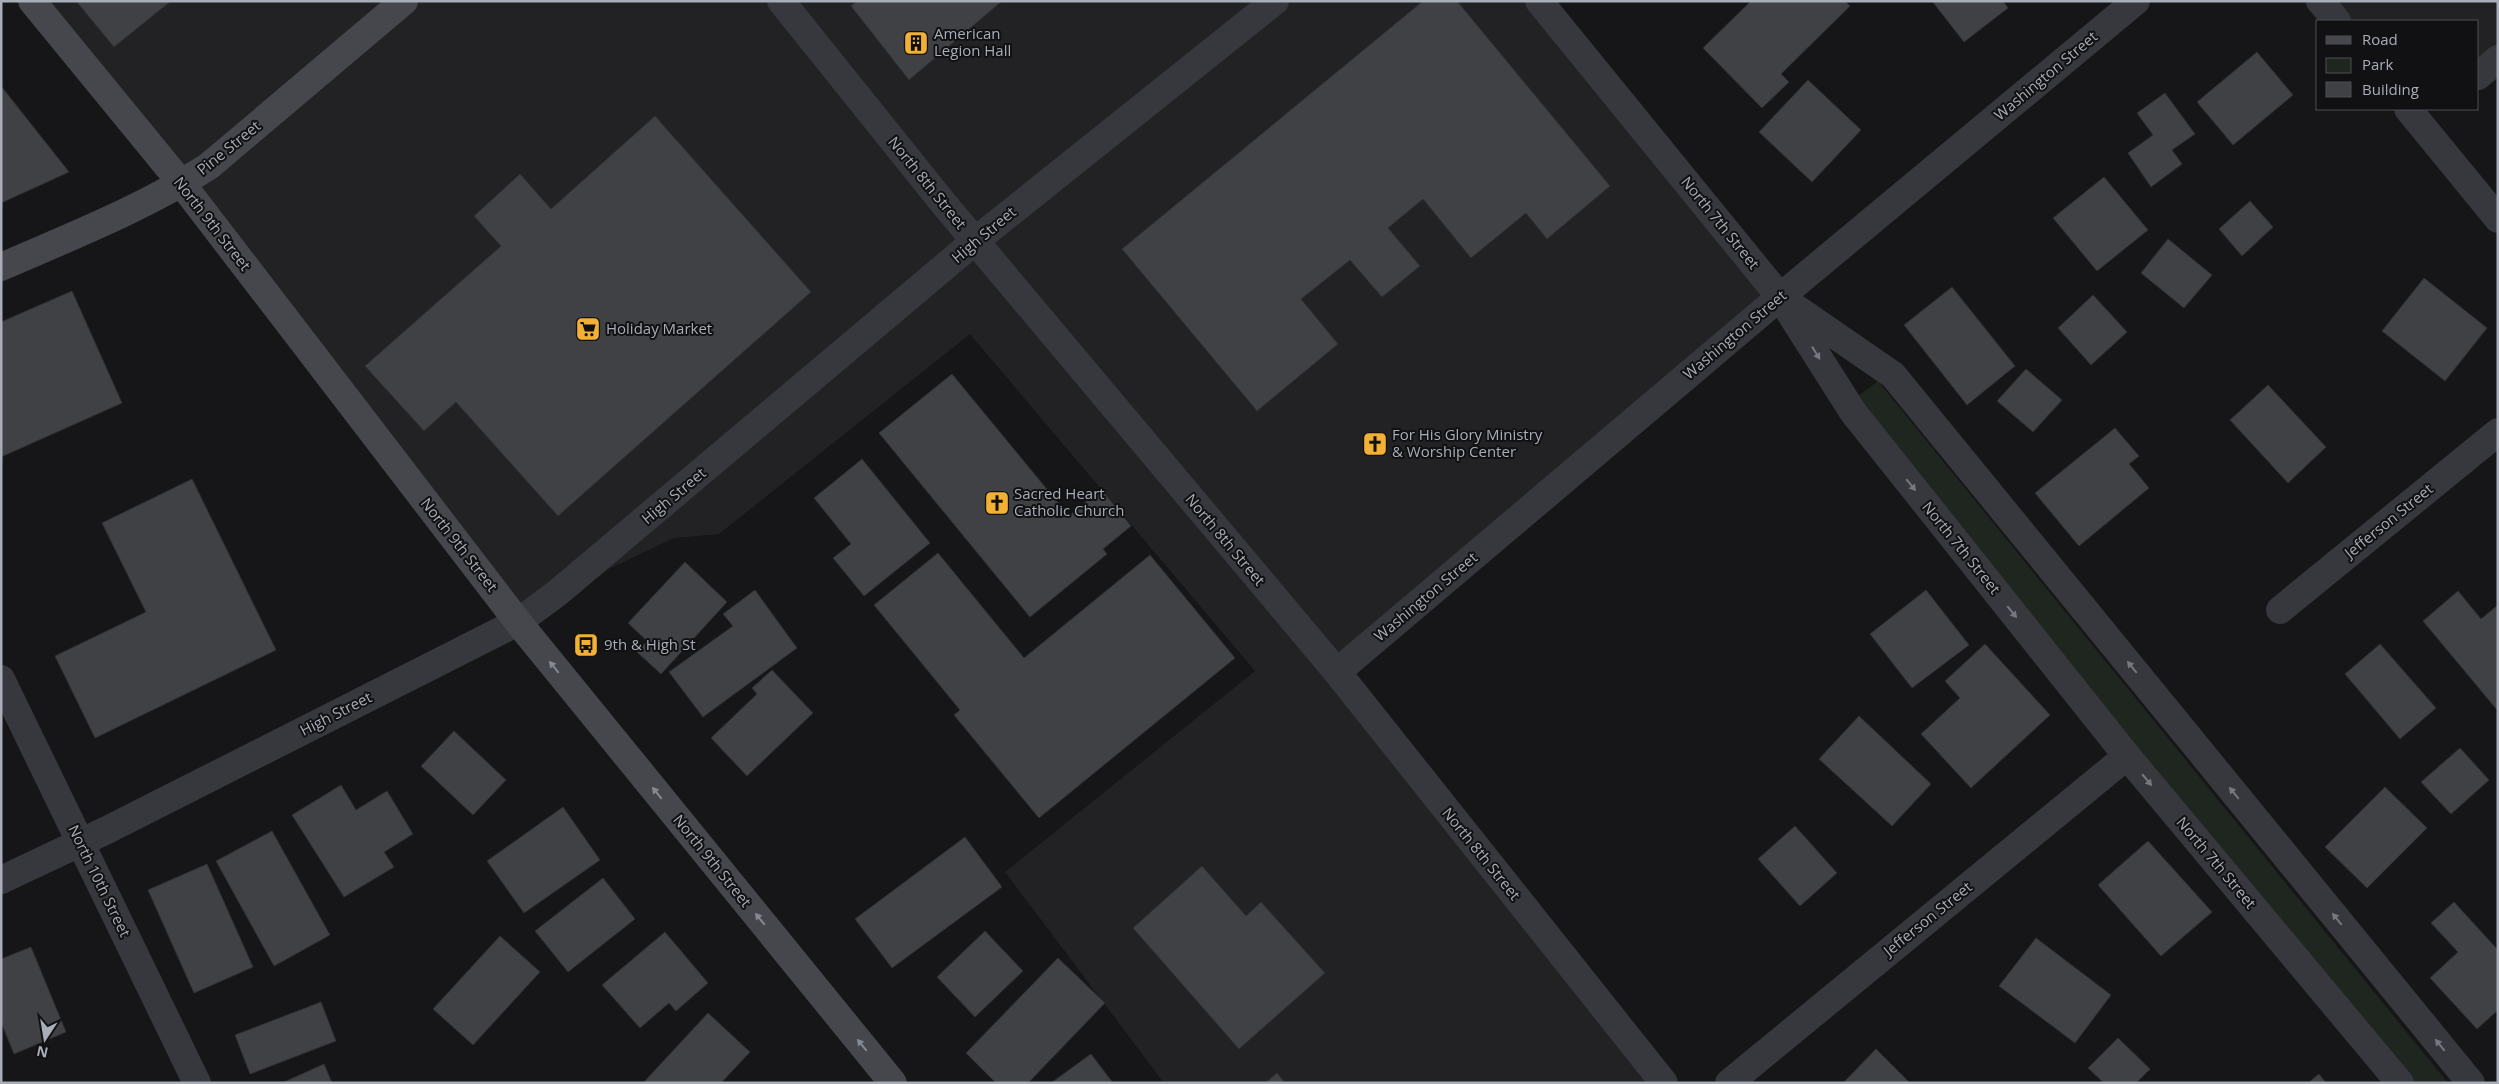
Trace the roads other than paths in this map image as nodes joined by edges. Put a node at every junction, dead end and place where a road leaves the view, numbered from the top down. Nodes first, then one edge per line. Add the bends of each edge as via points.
1 (32, 1) edge
2 (404, 1) edge
3 (781, 1) edge
4 (1275, 1) edge
5 (1539, 1) edge
6 (2136, 1) edge
7 (2320, 1) edge
8 (2336, 20) edge
9 (2498, 59) edge
10 (2479, 75) edge
11 (2422, 114) edge
12 (182, 184) junction
13 (2498, 219) edge
14 (975, 241) junction
15 (1, 267) edge
16 (1780, 297) junction
17 (2498, 432) edge
18 (2280, 610) dead end
19 (518, 622) junction
20 (1337, 672) junction
21 (1, 679) edge
22 (2127, 756) junction
23 (80, 843) junction
24 (1, 880) edge
25 (197, 1083) edge
26 (893, 1083) edge
27 (1664, 1083) edge
28 (1729, 1083) edge
29 (2400, 1083) edge
30 (2471, 1083) edge

1 - 12 main road, North 9th Street
2 - 12 main road, Pine Street via 209,166
3 - 14 street, North 8th Street
4 - 14 street, High Street
5 - 16 street, North 7th Street
6 - 16 street, Washington Street
7 - 8 street
9 - 10 street
11 - 13 street
12 - 15 main road, Pine Street
12 - 19 main road, North 9th Street
14 - 19 street, High Street via 556,594
14 - 20 street, North 8th Street
16 - 20 street, Washington Street
16 -> 22 street, North 7th Street via 1853,412
30 -> 16 street via 1893,375
17 - 18 street, Jefferson Street
19 - 23 street, High Street
26 -> 19 main road, North 9th Street
20 - 27 street, North 8th Street
21 - 23 street, North 10th Street
22 - 28 street, Jefferson Street
22 -> 29 street, North 7th Street
23 - 24 street, High Street
23 - 25 street, North 10th Street

